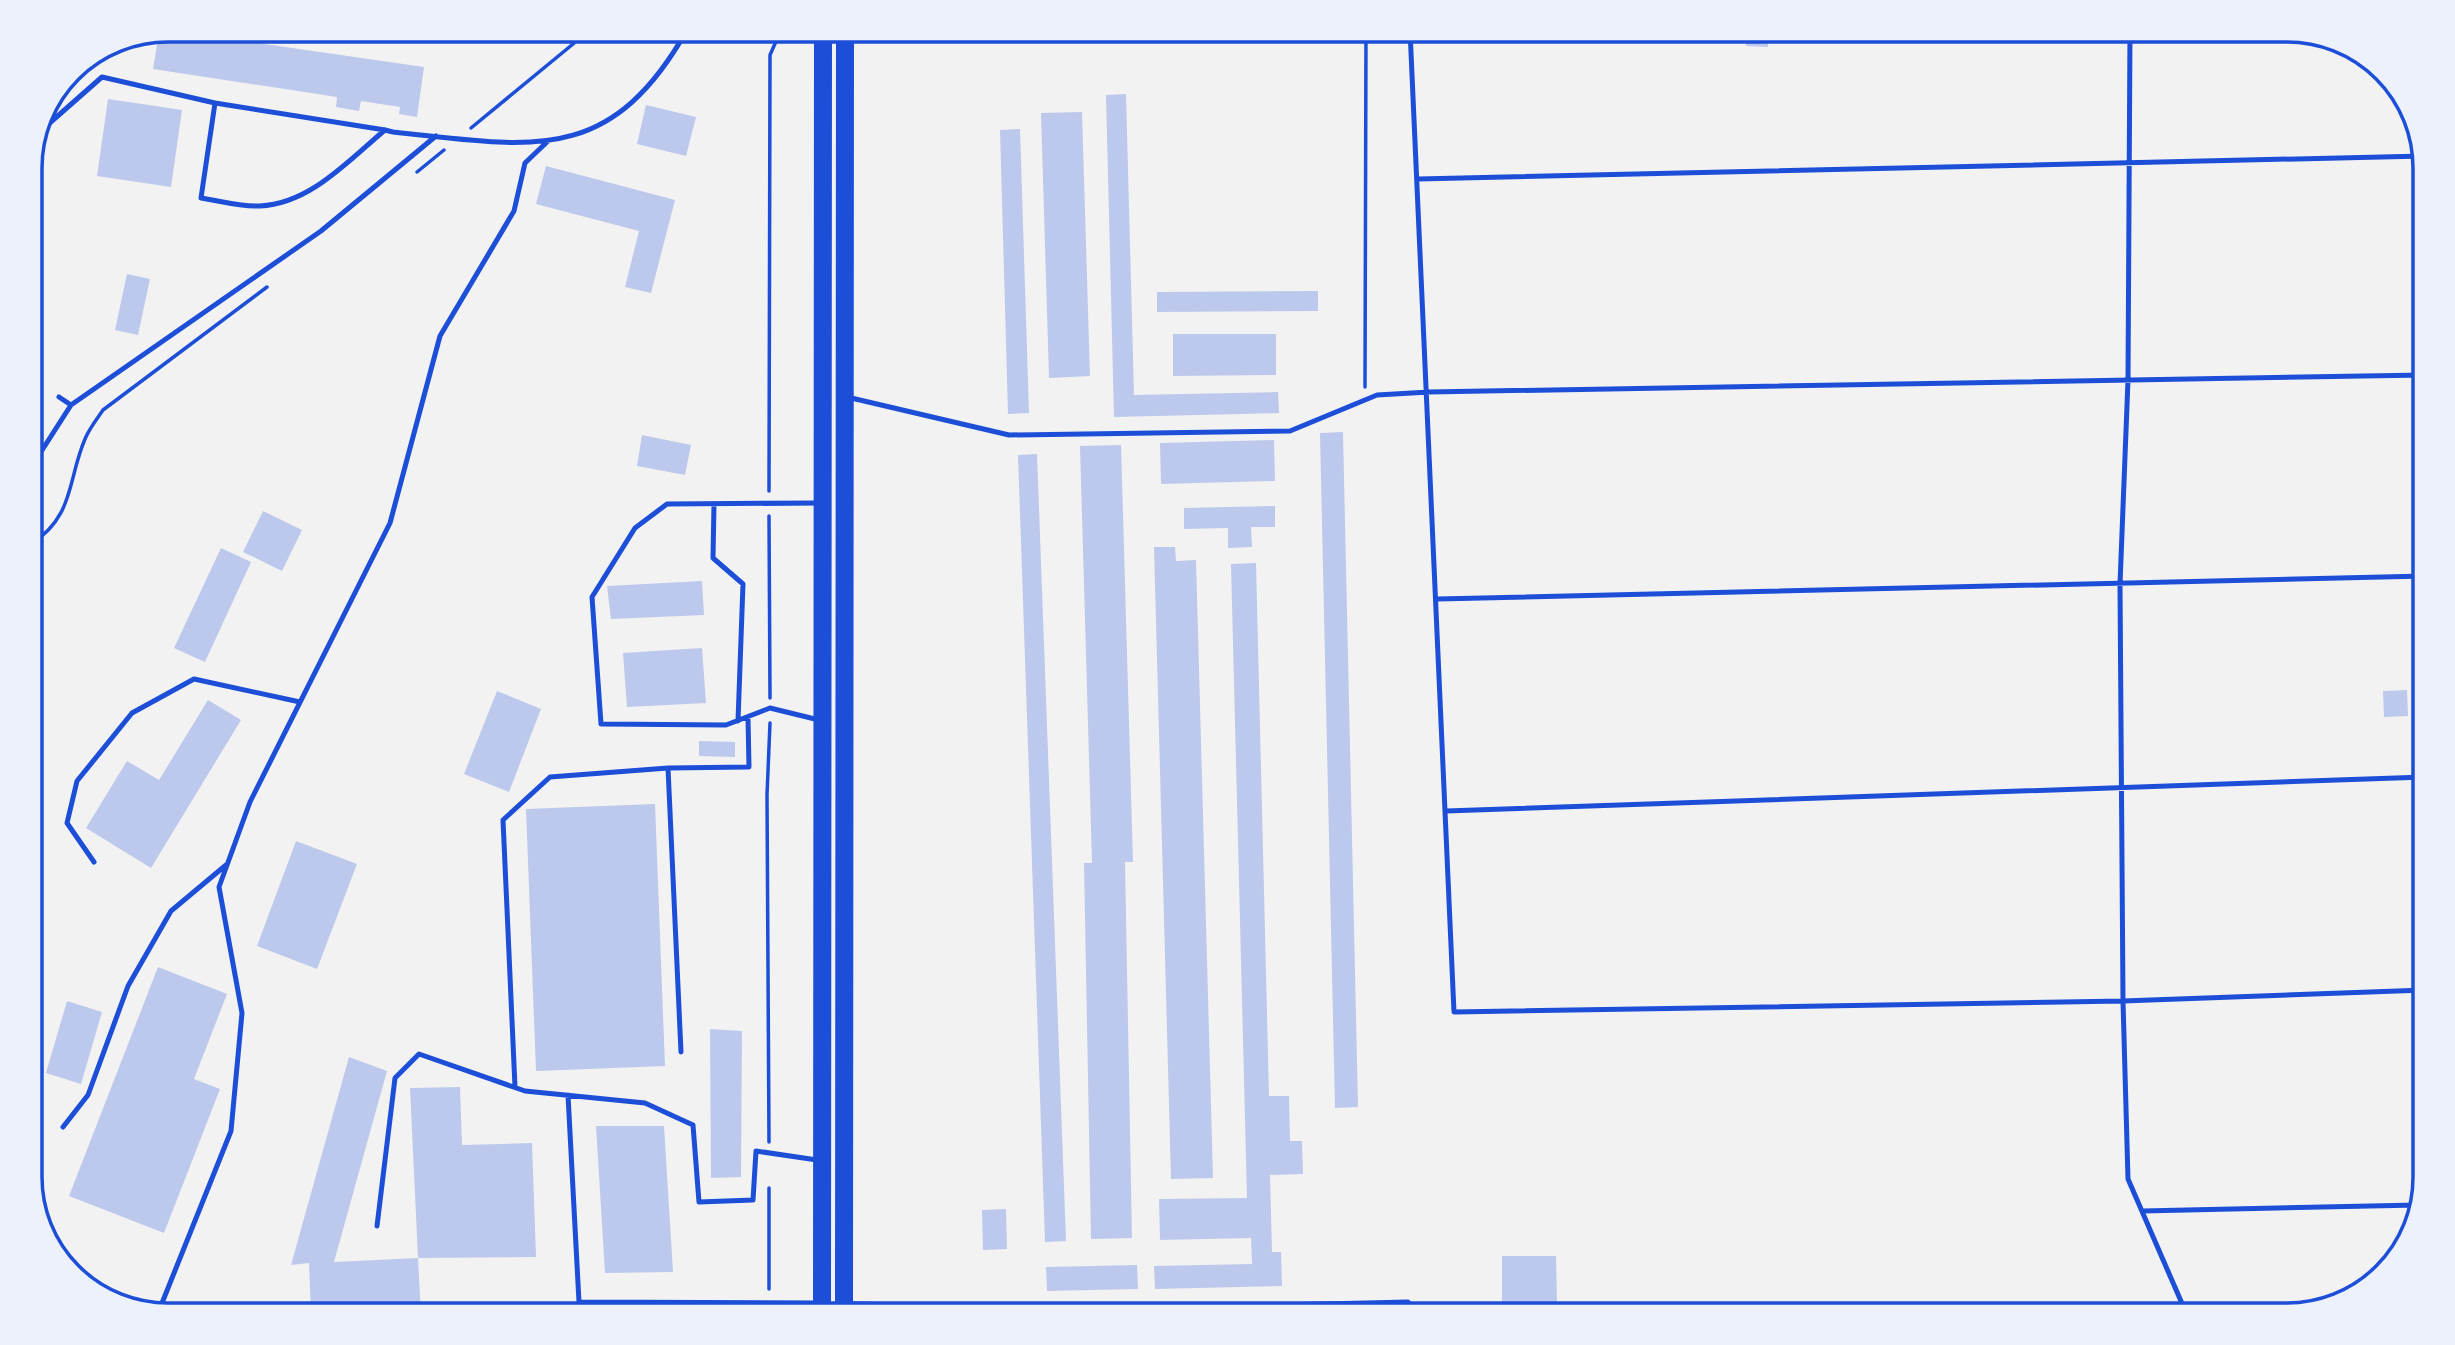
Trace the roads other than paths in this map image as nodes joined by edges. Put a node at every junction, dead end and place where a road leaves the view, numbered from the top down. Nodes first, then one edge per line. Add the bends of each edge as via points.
1 (680, 42) edge
2 (823, 42) edge
3 (845, 42) edge
4 (1411, 42) edge
5 (2130, 42) edge
6 (215, 103) junction
7 (51, 121) edge
8 (385, 130) junction
9 (436, 136) junction
10 (547, 142) junction
11 (2413, 156) edge
12 (2130, 164) junction
13 (1418, 179) junction
14 (2413, 375) edge
15 (2128, 380) junction
16 (1429, 392) junction
17 (59, 397) dead end
18 (847, 397) junction
19 (71, 405) junction
20 (42, 450) edge
21 (821, 503) junction
22 (714, 504) junction
23 (2413, 576) edge
24 (2120, 583) junction
25 (1437, 599) junction
26 (300, 702) junction
27 (748, 717) junction
28 (738, 721) junction
29 (822, 721) junction
30 (668, 768) junction
31 (2413, 777) edge
32 (2122, 788) junction
33 (1446, 811) junction
34 (94, 862) dead end
35 (227, 864) junction
36 (2413, 990) edge
37 (2123, 1001) junction
38 (681, 1052) dead end
39 (515, 1087) junction
40 (568, 1095) junction
41 (63, 1127) dead end
42 (823, 1161) junction
43 (2410, 1205) edge
44 (2142, 1211) junction
45 (377, 1226) dead end
46 (162, 1303) edge
47 (769, 1303) edge
48 (822, 1303) edge
49 (844, 1303) edge
50 (1365, 1303) edge
51 (1408, 1303) edge
52 (2182, 1303) edge

1 - 10 lane via 634,102 595,128
2 - 21 main road
3 - 18 main road
4 - 13 lane
5 - 12 lane
6 - 7 lane via 102,77
6 - 8 lane
6 - 8 lane via 201,198 232,203 261,206 294,199 323,182
8 - 9 lane
9 - 10 lane via 505,144
9 - 19 lane via 321,231
10 - 26 lane via 525,163 514,211 440,336 390,523
11 - 12 lane
12 - 13 lane
12 - 15 lane
13 - 16 lane
14 - 15 lane
15 - 16 lane
15 - 24 lane
16 - 18 lane via 1377,395 1290,430 1009,435
16 - 25 lane
17 - 19 lane
18 - 49 main road
19 - 20 lane
21 - 22 lane
21 - 29 main road
22 - 28 lane via 713,558 743,584
22 - 28 lane via 667,504 635,528 592,597 601,724 726,725
23 - 24 lane
24 - 25 lane
24 - 32 lane
25 - 33 lane
26 - 34 lane via 194,679 132,713 77,781 67,823
26 - 35 lane via 250,802
27 - 28 lane
27 - 29 lane via 770,708
27 - 30 lane via 749,767
29 - 42 main road
30 - 38 lane
30 - 39 lane via 550,777 503,820
31 - 32 lane
32 - 33 lane
32 - 37 lane
33 - 37 lane via 1454,1012
35 - 41 lane via 171,911 128,986 88,1094
35 - 46 lane via 219,887 242,1013 231,1131
36 - 37 lane
37 - 44 lane via 2128,1179
39 - 40 lane
39 - 45 lane via 419,1054 395,1078
40 - 42 lane via 645,1102 693,1125 699,1202 752,1200 756,1150
40 - 47 lane via 579,1302
42 - 48 main road
43 - 44 lane
44 - 52 lane
50 - 51 lane

